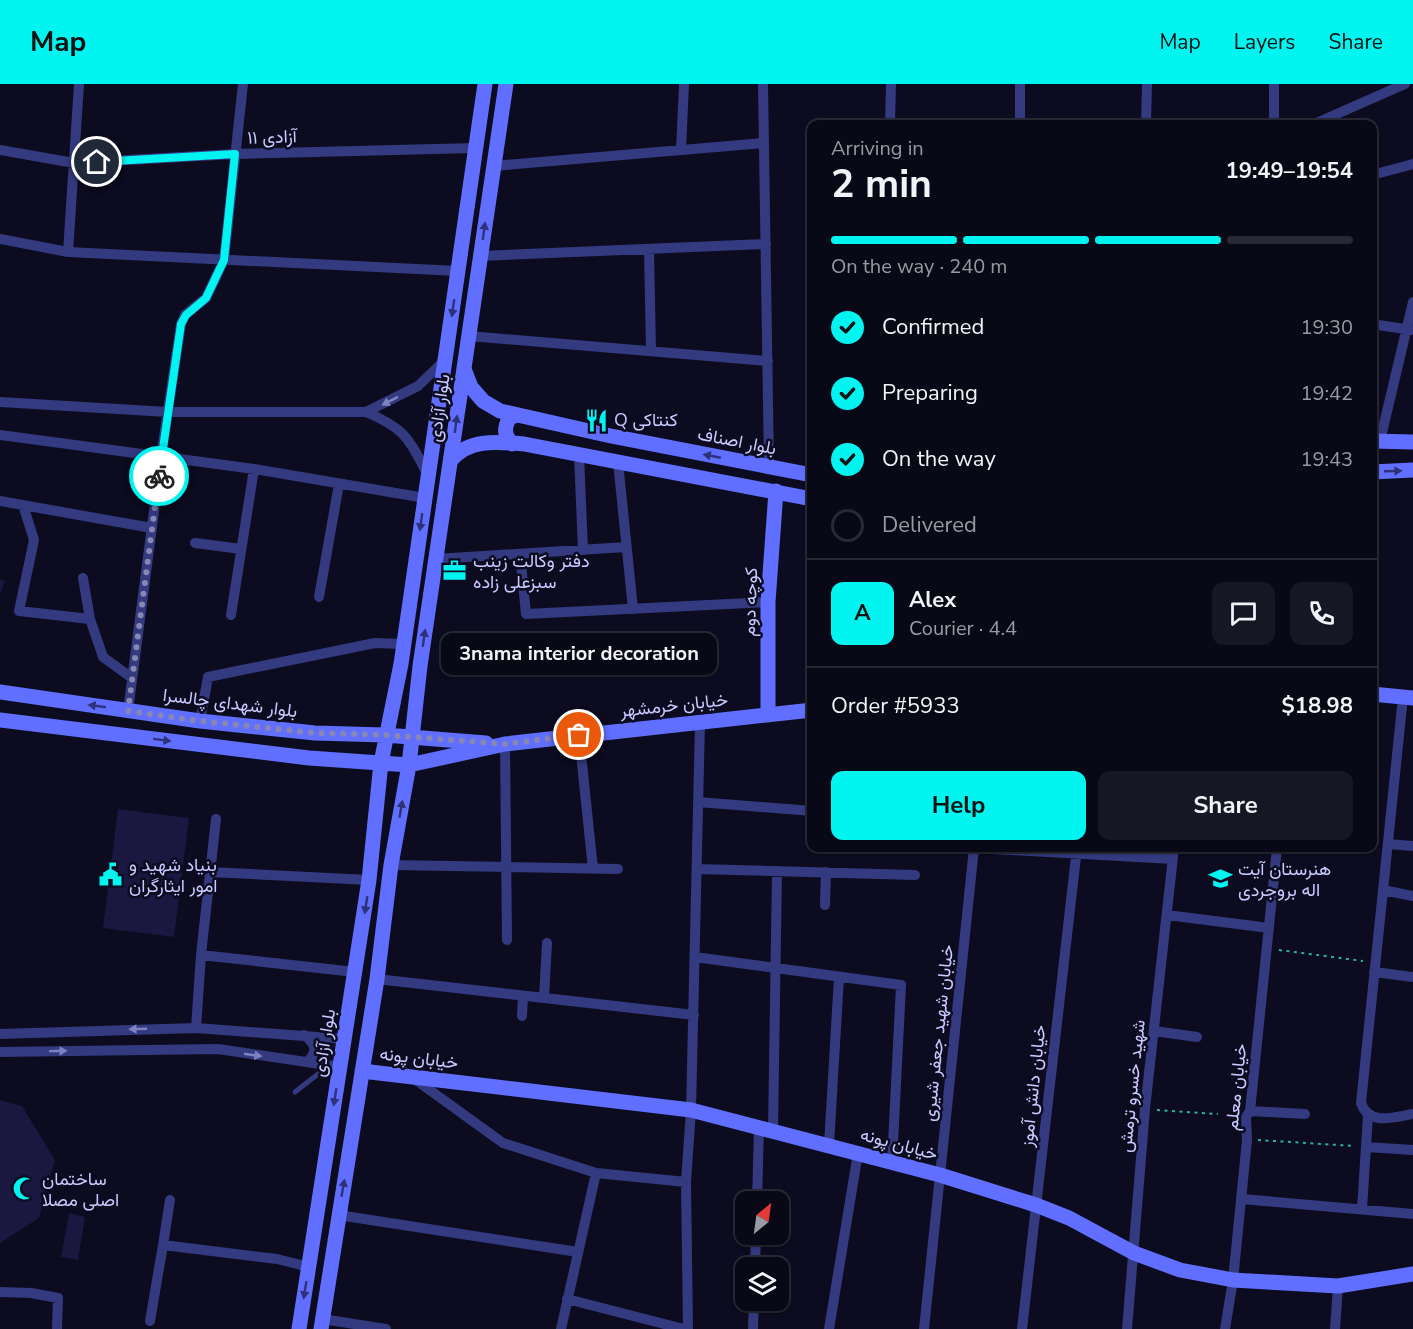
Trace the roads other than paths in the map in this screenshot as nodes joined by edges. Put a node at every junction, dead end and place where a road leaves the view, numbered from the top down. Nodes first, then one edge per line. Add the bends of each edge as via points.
1 (79, 84) edge
2 (243, 84) edge
3 (485, 84) edge
4 (506, 84) edge
5 (684, 84) edge
6 (763, 84) edge
7 (891, 84) edge
8 (1020, 84) edge
9 (1146, 84) edge
10 (1274, 84) edge
11 (1405, 84) edge
12 (890, 120) edge
13 (1020, 120) edge
14 (1146, 120) edge
15 (1274, 120) edge
16 (1323, 120) edge
17 (764, 143) junction
18 (475, 148) junction
19 (0, 150) edge
20 (681, 150) junction
21 (235, 154) junction
22 (74, 163) junction
23 (1413, 164) edge
24 (494, 166) junction
25 (1377, 174) edge
26 (0, 239) edge
27 (766, 244) junction
28 (649, 249) junction
29 (68, 252) junction
30 (481, 256) junction
31 (224, 260) junction
32 (458, 271) junction
33 (1413, 302) edge
34 (1377, 325) edge
35 (1410, 329) edge
36 (469, 336) junction
37 (651, 351) junction
38 (445, 360) junction
39 (768, 361) junction
40 (464, 369) junction
41 (0, 402) edge
42 (168, 412) junction
43 (366, 412) junction
44 (517, 415) junction
45 (0, 435) edge
46 (1377, 438) edge
47 (1377, 441) edge
48 (1413, 442) edge
49 (512, 444) junction
50 (579, 455) junction
51 (161, 458) junction
52 (451, 460) junction
53 (618, 462) junction
54 (769, 467) junction
55 (254, 469) junction
56 (1413, 470) edge
57 (1377, 472) edge
58 (807, 474) edge
59 (428, 475) junction
60 (339, 484) junction
61 (776, 491) junction
62 (425, 498) junction
63 (807, 498) edge
64 (0, 501) edge
65 (23, 505) junction
66 (152, 528) junction
67 (195, 543) dead end
68 (626, 547) junction
69 (241, 549) junction
70 (583, 550) junction
71 (520, 554) junction
72 (436, 559) junction
73 (83, 578) dead end
74 (319, 597) dead end
75 (768, 602) junction
76 (633, 609) junction
77 (231, 615) dead end
78 (90, 619) junction
79 (404, 644) junction
80 (400, 664) junction
81 (420, 666) junction
82 (132, 678) junction
83 (0, 692) edge
84 (1377, 694) edge
85 (1408, 697) edge
86 (128, 711) junction
87 (807, 711) edge
88 (768, 715) junction
89 (2, 721) edge
90 (200, 721) junction
91 (700, 722) junction
92 (315, 733) junction
93 (385, 735) junction
94 (579, 735) junction
95 (412, 738) junction
96 (505, 744) junction
97 (309, 758) junction
98 (381, 763) junction
99 (409, 765) junction
100 (698, 802) junction
101 (807, 811) edge
102 (216, 819) dead end
103 (372, 842) junction
104 (396, 843) junction
105 (1388, 844) junction
106 (1413, 846) edge
107 (974, 852) edge
108 (1076, 852) edge
109 (1088, 852) edge
110 (1174, 852) edge
111 (1277, 852) edge
112 (1173, 859) junction
113 (391, 865) junction
114 (507, 867) junction
115 (593, 869) junction
116 (618, 869) dead end
117 (697, 869) junction
118 (777, 871) junction
119 (210, 872) junction
120 (826, 872) junction
121 (915, 874) dead end
122 (369, 880) junction
123 (1383, 890) junction
124 (1413, 896) edge
125 (825, 905) dead end
126 (1167, 915) junction
127 (1269, 928) junction
128 (507, 940) dead end
129 (547, 944) dead end
130 (201, 955) junction
131 (695, 957) junction
132 (1374, 967) junction
133 (775, 968) junction
134 (355, 972) junction
135 (839, 977) junction
136 (1413, 977) edge
137 (377, 979) junction
138 (523, 996) junction
139 (544, 998) junction
140 (694, 1015) junction
141 (522, 1016) dead end
142 (196, 1028) junction
143 (1154, 1031) junction
144 (0, 1034) edge
145 (304, 1035) junction
146 (1197, 1037) dead end
147 (345, 1039) junction
148 (0, 1052) edge
149 (307, 1062) junction
150 (334, 1066) junction
151 (362, 1071) junction
152 (410, 1076) junction
153 (296, 1092) dead end
154 (692, 1110) junction
155 (1250, 1110) junction
156 (1305, 1114) dead end
157 (1413, 1114) edge
158 (1368, 1115) junction
159 (766, 1129) junction
160 (829, 1145) junction
161 (1366, 1147) junction
162 (1413, 1150) edge
163 (858, 1153) junction
164 (892, 1162) junction
165 (596, 1173) junction
166 (940, 1176) junction
167 (686, 1182) junction
168 (758, 1191) edge
169 (1242, 1199) junction
170 (170, 1200) dead end
171 (1036, 1205) junction
172 (1362, 1209) junction
173 (1413, 1214) edge
174 (338, 1215) junction
175 (163, 1245) junction
176 (578, 1252) junction
177 (1134, 1253) junction
178 (309, 1267) junction
179 (1413, 1274) edge
180 (1233, 1280) junction
181 (1338, 1286) junction
182 (0, 1292) edge
183 (567, 1299) junction
184 (754, 1311) edge
185 (150, 1321) dead end
186 (322, 1324) edge
187 (57, 1329) edge
188 (299, 1329) edge
189 (386, 1329) edge
190 (561, 1329) edge
191 (686, 1329) edge
192 (753, 1329) edge
193 (829, 1329) edge
194 (924, 1329) edge
195 (1022, 1329) edge
196 (1127, 1329) edge
197 (1225, 1329) edge
198 (1335, 1329) edge

1 - 22 street
2 - 21 street
3 - 18 main road, بلوار آزادی
4 - 24 main road, بلوار آزادی
5 - 20 street
6 - 17 street
7 - 12 street
8 - 13 street
9 - 14 street
10 - 15 street
11 - 16 street
17 - 20 street
17 - 27 street
18 - 21 street, آزادی ۱۱
18 - 32 main road, بلوار آزادی
19 - 22 street, آزادی ۱۱
20 - 24 street
21 - 22 street, آزادی ۱۱
21 - 31 street
22 - 29 street
23 - 25 street
30 -> 24 main road, بلوار آزادی
26 - 29 street
27 - 28 street
27 - 39 street
28 - 30 street
28 - 37 street
29 - 31 street
30 - 36 main road, بلوار آزادی
31 - 32 street
31 - 42 street via 206,298 181,324
32 -> 38 main road, بلوار آزادی
33 - 35 street
34 - 35 street
35 - 46 street
36 - 37 street
36 - 40 main road, بلوار آزادی
37 - 39 street
38 -> 43 street via 418,386
38 - 59 main road, بلوار آزادی
39 - 54 street
40 - 44 main road, بلوار اصناف via 471,387 483,401
52 -> 40 main road, بلوار آزادی
41 - 42 street
42 - 43 street
42 - 51 street
43 - 59 street via 391,423 405,435
44 - 49 main road via 509,418 505,427
54 -> 44 main road, بلوار اصناف
45 - 51 street
47 - 48 main road
49 - 50 main road
49 - 52 main road via 472,445
50 - 53 main road
50 - 70 street
51 - 55 street
51 - 66 street
52 - 72 main road, بلوار آزادی
53 - 61 main road
53 - 68 street
54 - 58 main road, بلوار اصناف
55 - 60 street
55 - 69 street
57 -> 56 main road
59 - 62 main road, بلوار آزادی
60 - 62 street
60 - 74 street
61 - 63 main road
61 - 75 main road, کوچه دوم
62 -> 79 main road, بلوار آزادی
64 - 65 street
65 - 66 street
65 - 78 street via 34,540 20,611
66 - 82 street
67 - 69 street
68 - 70 street
68 - 76 street
69 - 77 street
70 - 71 street
71 - 72 street
71 - 76 street via 526,614
81 -> 72 main road, بلوار آزادی
73 - 78 street
75 - 76 street
75 - 88 main road, کوچه دوم
78 - 82 street via 103,657
79 - 80 main road, بلوار آزادی
79 - 90 street via 375,643 208,677
80 - 81 main road via 406,669
80 - 93 main road, بلوار آزادی
81 - 95 main road, بلوار آزادی
82 - 86 street
86 -> 83 main road, بلوار شهدای چالسرا
84 - 85 main road
85 - 105 street
86 - 90 main road, بلوار شهدای چالسرا
87 - 88 main road, خیابان خرمشهر
88 - 91 main road, خیابان خرمشهر
89 -> 97 main road
90 - 92 main road, بلوار شهدای چالسرا
91 - 94 main road, خیابان خرمشهر
91 - 100 street
92 - 93 main road, بلوار شهدای چالسرا
92 - 97 main road via 320,747
93 - 95 main road, بلوار شهدای چالسرا
93 - 98 main road, بلوار آزادی
94 - 96 main road, خیابان خرمشهر
94 - 115 street
95 - 96 main road, خیابان خرمشهر
95 - 99 main road, بلوار آزادی
96 - 99 main road, خیابان خرمشهر
96 - 114 street
97 - 98 main road
98 - 99 main road, خیابان خرمشهر
98 - 103 main road, بلوار آزادی
104 -> 99 main road
100 - 101 street
100 - 117 street
102 - 119 street
103 - 104 main road via 385,834
103 - 122 main road, بلوار آزادی
104 - 113 main road
105 - 106 street
105 - 123 street
107 - 166 street, خیابان شهید جعفر شیری
108 - 171 street, خیابان دانش آموز
109 - 112 street
110 - 112 street, شهید خسرو ترمش
111 - 127 street, خیابان معلم
112 - 126 street, شهید خسرو ترمش
113 - 114 street
113 - 137 main road
114 - 115 street
114 - 128 street
115 - 116 street
117 - 118 street
117 - 131 street
118 - 120 street
118 - 133 street
119 - 122 street
119 - 130 street
120 - 121 street
120 - 125 street
122 -> 134 main road, بلوار آزادی
123 - 124 street
123 - 132 street
126 - 127 street
126 - 143 street, شهید خسرو ترمش
127 - 155 street, خیابان معلم
129 - 139 street
130 - 134 street
130 - 142 street
131 - 133 street
131 - 140 street
132 - 136 street
132 - 158 street via 1361,1103
133 - 135 street
133 - 159 street
134 - 147 main road, بلوار آزادی
135 - 160 street
135 - 164 street via 901,985
137 - 138 street
137 - 151 main road
138 - 139 street
138 - 141 street
139 - 140 street
140 - 154 street
142 -> 144 street
142 - 145 street
143 - 146 street
143 - 177 street, شهید خسرو ترمش
145 - 147 street
145 - 149 street via 314,1047
147 - 150 main road, بلوار آزادی
148 -> 149 street via 218,1049
149 - 150 street
150 - 153 lane
150 -> 178 main road, بلوار آزادی
151 - 152 main road, خیابان پونه
174 -> 151 main road
152 - 154 main road, خیابان پونه
152 - 165 street via 503,1143
154 - 159 main road, خیابان پونه
154 - 167 street
155 - 156 street
155 - 169 street, خیابان معلم via 1246,1117
157 - 158 street via 1378,1118
158 - 161 street
159 - 160 main road, خیابان پونه
159 - 168 street
160 - 163 main road, خیابان پونه
161 - 162 street
161 - 172 street
163 - 164 main road, خیابان پونه
163 - 193 street
164 - 166 main road, خیابان پونه
165 - 167 street
165 - 176 street
166 - 171 main road, خیابان پونه
166 - 194 street, خیابان شهید جعفر شیری
167 - 191 street
169 - 172 street
169 - 180 street, خیابان معلم
170 - 175 street
171 - 177 main road, خیابان پونه
171 - 195 street, خیابان دانش آموز
172 - 173 street
174 - 176 street
174 - 186 main road
175 - 178 street via 277,1258
175 - 185 street
176 - 183 street
177 - 180 main road, خیابان پونه via 1180,1270
177 - 196 street, شهید خسرو ترمش
178 -> 188 main road, بلوار آزادی
179 - 181 main road, خیابان پونه
180 - 181 main road, خیابان پونه
180 - 197 street, خیابان معلم
181 - 198 street
182 - 187 street via 58,1298
183 - 190 street
183 - 191 street
184 - 192 street
186 - 189 street

